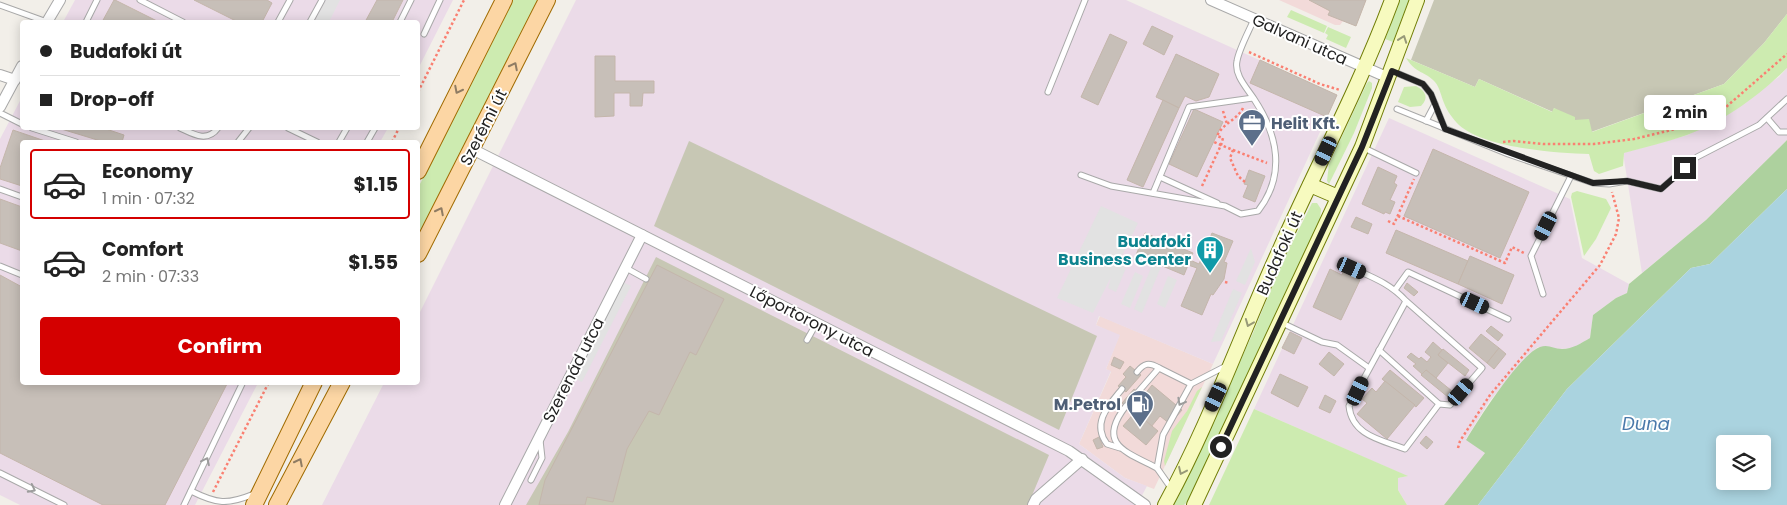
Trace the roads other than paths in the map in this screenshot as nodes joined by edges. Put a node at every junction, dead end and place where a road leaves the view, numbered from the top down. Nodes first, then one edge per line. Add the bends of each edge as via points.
1 (60, 0) edge
2 (97, 0) edge
3 (140, 0) edge
4 (290, 0) edge
5 (322, 0) edge
6 (411, 0) edge
7 (440, 0) edge
8 (504, 0) edge
9 (547, 0) edge
10 (1085, 0) edge
11 (1211, 0) edge
12 (1392, 0) edge
13 (1417, 0) edge
14 (0, 5) edge
15 (1254, 19) junction
16 (41, 20) edge
17 (48, 20) edge
18 (87, 20) edge
19 (179, 20) edge
20 (279, 20) edge
21 (311, 20) edge
22 (401, 20) edge
23 (424, 34) dead end
24 (1364, 68) junction
25 (0, 75) edge
26 (1390, 75) junction
27 (19, 81) edge
28 (1048, 92) dead end
29 (1251, 98) junction
30 (1787, 98) edge
31 (1435, 104) junction
32 (0, 107) edge
33 (1397, 109) dead end
34 (0, 113) edge
35 (1766, 118) junction
36 (1426, 122) junction
37 (20, 123) edge
38 (1445, 129) junction
39 (38, 130) edge
40 (184, 130) edge
41 (216, 130) edge
42 (247, 130) edge
43 (295, 130) edge
44 (1787, 132) edge
45 (70, 140) edge
46 (240, 140) edge
47 (313, 140) edge
48 (1362, 147) junction
49 (472, 149) junction
50 (420, 167) edge
51 (1416, 173) road end
52 (1081, 175) dead end
53 (1571, 176) junction
54 (1160, 177) junction
55 (1310, 185) junction
56 (0, 189) edge
57 (1153, 193) junction
58 (20, 196) edge
59 (1338, 197) junction
60 (1225, 206) junction
61 (642, 235) junction
62 (420, 250) edge
63 (0, 266) edge
64 (625, 268) junction
65 (1352, 268) dead end
66 (20, 274) edge
67 (646, 279) dead end
68 (1395, 290) junction
69 (1543, 294) dead end
70 (1406, 301) junction
71 (1508, 319) dead end
72 (1280, 322) junction
73 (816, 324) junction
74 (807, 340) dead end
75 (1379, 350) junction
76 (1232, 364) junction
77 (1159, 368) junction
78 (1369, 368) junction
79 (1137, 372) dead end
80 (1191, 384) junction
81 (242, 385) edge
82 (313, 385) edge
83 (340, 385) edge
84 (1122, 389) dead end
85 (1138, 392) dead end
86 (1439, 404) junction
87 (1126, 406) dead end
88 (539, 434) junction
89 (1120, 448) junction
90 (1082, 459) junction
91 (1157, 468) junction
92 (0, 473) edge
93 (531, 480) dead end
94 (261, 490) junction
95 (1172, 490) junction
96 (191, 491) junction
97 (64, 505) edge
98 (184, 505) edge
99 (254, 505) edge
100 (277, 505) edge
101 (505, 505) edge
102 (1033, 505) edge
103 (1145, 505) edge
104 (1164, 505) edge
105 (1194, 505) edge

1 - 17 street
2 - 18 lane
3 - 19 lane
4 - 20 lane
5 - 21 lane
6 - 22 lane
7 - 23 lane
8 -> 50 main road
49 -> 9 main road, Szerémi út
10 - 28 lane
11 - 15 street, Galvani utca
12 - 24 main road, Budafoki út
26 -> 13 main road, Budafoki út
14 - 16 lane
15 - 24 street, Galvani utca
15 - 29 lane via 1236,62
24 - 26 street, Galvani utca
24 - 55 main road, Budafoki út
25 - 27 street
26 - 31 lane, Galvani utca via 1423,84
26 - 48 main road, Budafoki út
27 - 32 street
29 - 54 lane via 1190,107
29 - 60 lane via 1271,130 1276,167 1273,186 1258,211 1242,214
30 - 35 lane
31 - 36 lane
31 - 38 lane, Galvani utca
33 - 36 lane
34 - 37 lane
35 - 44 lane via 1780,132
35 - 53 lane via 1759,125 1697,157 1661,189 1627,181 1593,183
36 - 38 lane
38 - 53 lane
39 - 45 lane
40 - 41 lane via 204,136
42 - 46 lane
43 - 47 lane
48 - 51 lane
48 - 59 main road, Budafoki út
49 - 61 street, Lőportorony utca
62 -> 49 main road, Szerémi út
52 - 57 lane via 1111,186
53 - 69 lane via 1531,256
54 - 57 lane
54 - 60 lane
55 - 59 main road
55 -> 76 main road, Budafoki út via 1265,282
56 - 58 lane
57 - 60 lane
59 - 72 main road, Budafoki út
61 - 64 street, Szerenád utca
61 - 73 street, Lőportorony utca
63 - 66 lane
64 - 67 lane
64 - 88 street, Szerenád utca
65 - 68 lane
68 - 70 lane
68 - 71 lane via 1408,272
70 - 75 lane
70 - 86 lane via 1482,368 1450,405
72 - 78 lane via 1322,342 1337,345
72 - 105 main road, Budafoki út
73 - 74 lane
73 - 90 street, Lőportorony utca
75 - 78 lane
75 - 86 lane
76 - 80 lane
76 -> 95 main road, Budafoki út
77 - 79 lane via 1149,364
77 - 80 lane
77 - 85 lane
78 - 86 lane via 1349,406 1354,421 1366,435 1405,449
80 -> 91 lane via 1163,435
96 -> 81 lane
82 - 94 main road
100 -> 83 main road
84 - 89 lane via 1106,409 1101,424 1104,441
87 - 89 lane via 1113,430
88 - 93 lane via 542,458
88 - 101 street, Szerenád utca
89 - 91 lane
90 - 102 street
90 - 103 street, Lőportorony utca
91 - 95 lane
92 -> 97 lane
94 - 96 lane via 227,503 209,500
94 - 99 main road
95 - 104 main road, Budafoki út
96 - 98 lane

